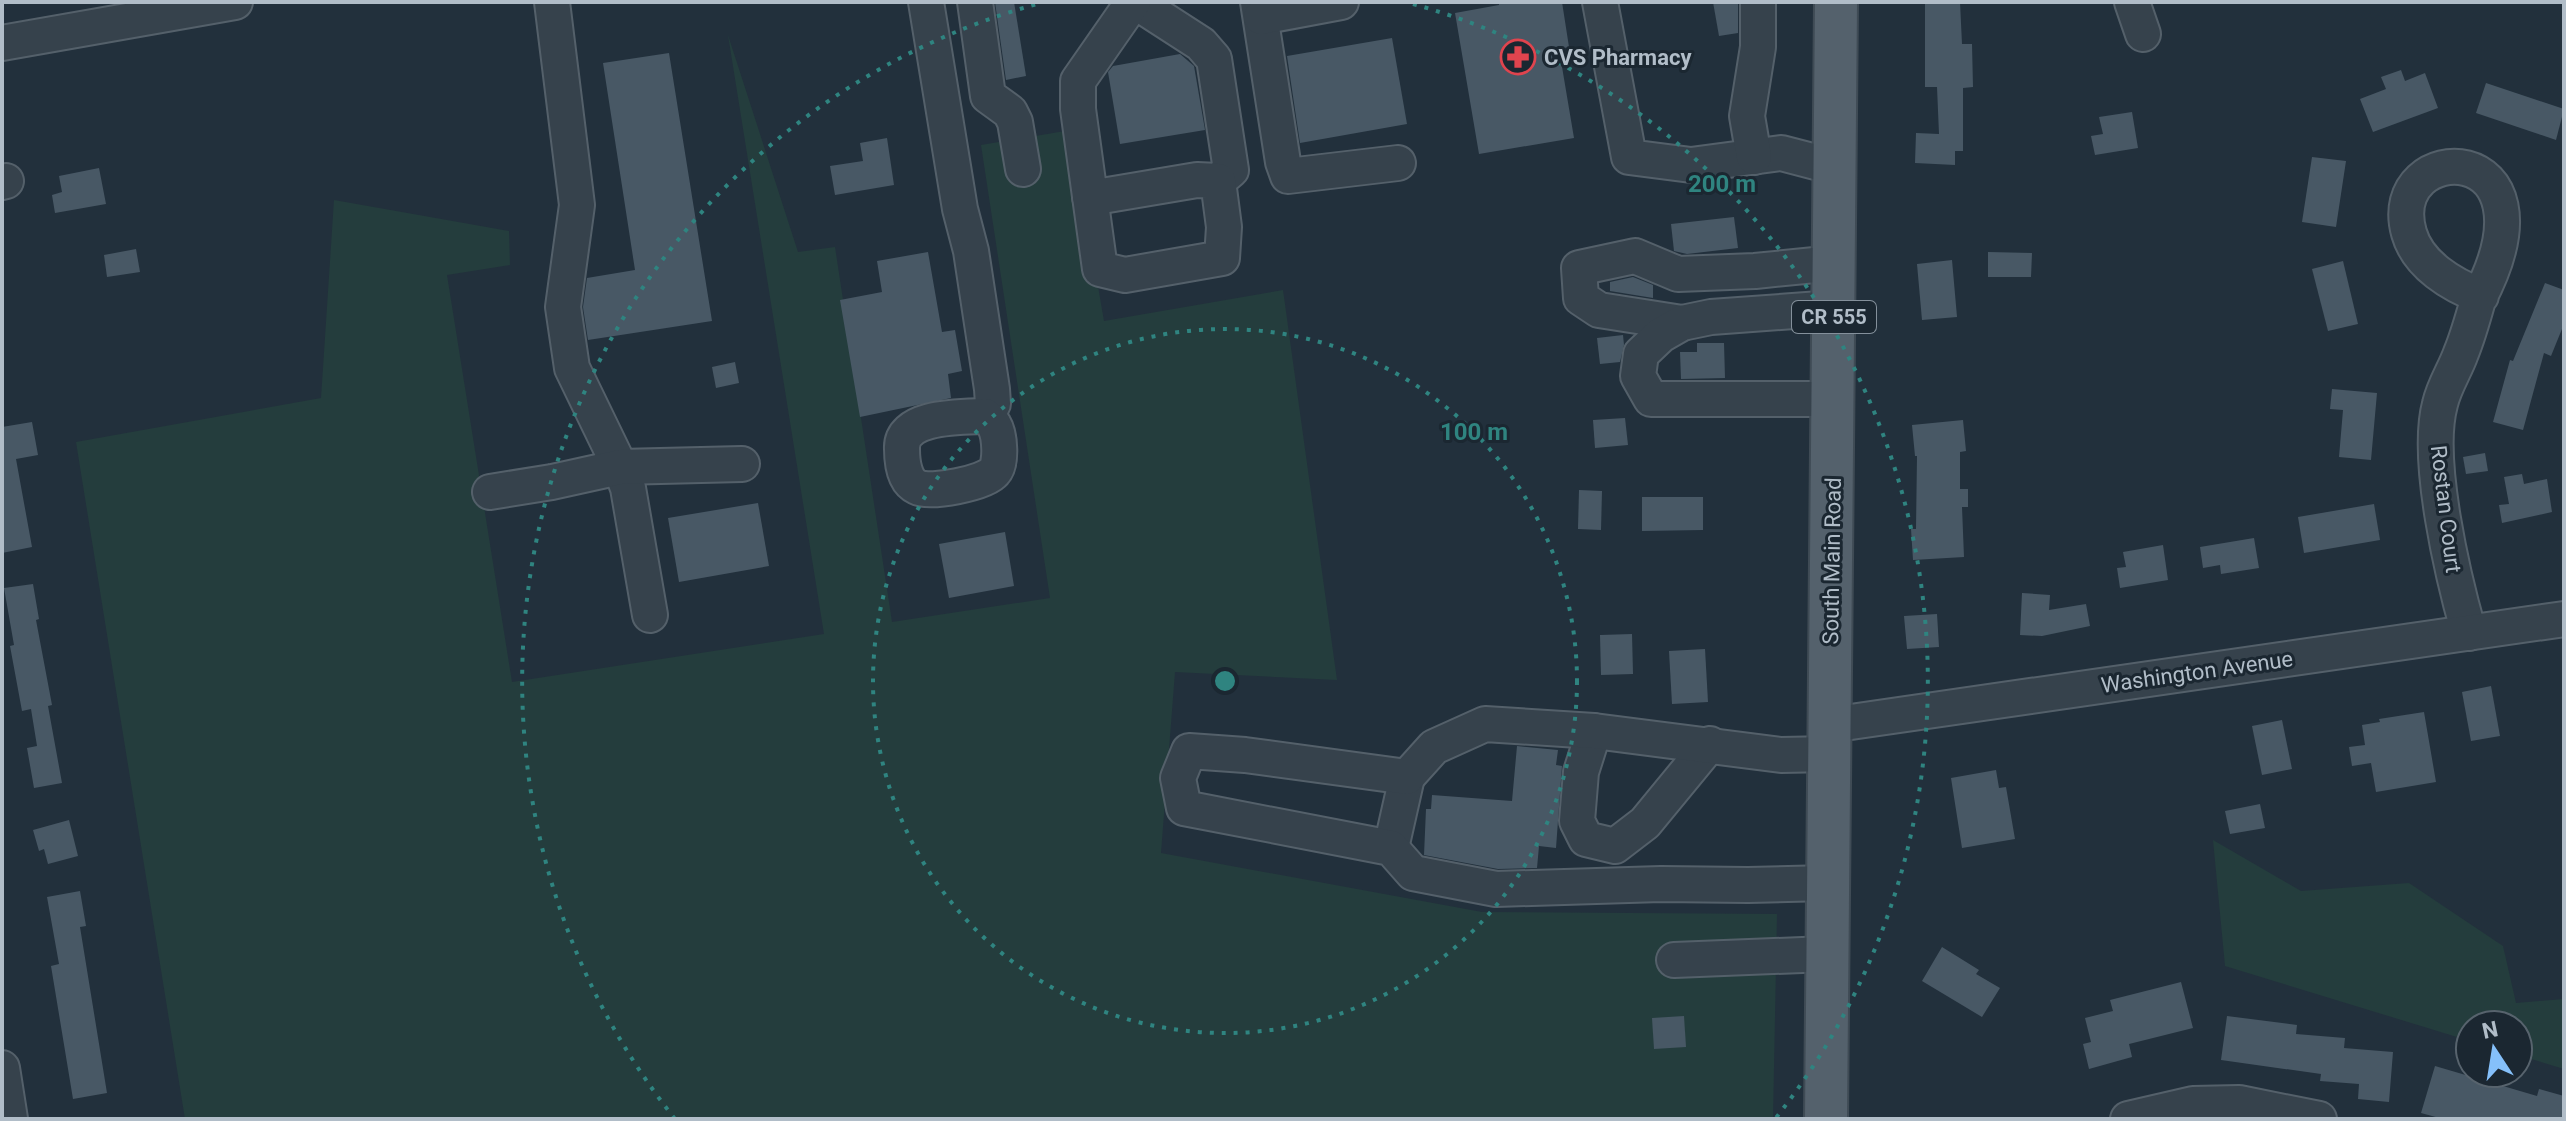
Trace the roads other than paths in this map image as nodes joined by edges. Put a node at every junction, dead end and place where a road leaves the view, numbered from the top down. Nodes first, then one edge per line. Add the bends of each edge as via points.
1 (235, 2) edge
2 (552, 2) edge
3 (926, 2) edge
4 (975, 2) edge
5 (1134, 2) edge
6 (1341, 2) edge
7 (1600, 2) edge
8 (1758, 2) edge
9 (1836, 2) edge
10 (2132, 2) edge
11 (169, 8) edge
12 (1259, 9) edge
13 (2143, 34) dead end
14 (2, 43) edge
15 (1754, 157) junction
16 (1398, 163) dead end
17 (1835, 167) junction
18 (1023, 169) dead end
19 (1218, 181) junction
20 (1090, 198) junction
21 (1835, 263) junction
22 (2481, 296) dead end
23 (1834, 308) junction
24 (1682, 323) junction
25 (1834, 399) junction
26 (985, 416) dead end
27 (742, 464) dead end
28 (620, 467) junction
29 (490, 492) dead end
30 (650, 615) dead end
31 (2564, 619) edge
32 (2469, 633) junction
33 (1594, 731) junction
34 (1830, 739) junction
35 (1710, 744) junction
36 (1407, 777) junction
37 (1391, 848) junction
38 (1828, 883) junction
39 (1827, 954) junction
40 (1674, 960) dead end
41 (2, 1068) edge
42 (10, 1119) edge
43 (1826, 1119) edge
44 (2128, 1119) edge
45 (2319, 1119) edge

1 - 11 street
2 - 28 street via 577,205 563,307 572,368
3 - 26 street via 992,389 993,404
4 - 18 street via 988,96 1015,122
5 - 19 street via 1201,44 1214,59 1231,170
5 - 20 street via 1078,81
6 - 12 street
7 - 15 street via 1629,157 1691,165
8 - 15 street via 1758,47 1747,116
9 - 17 main road, South Main Road / CR 555
10 - 13 street
11 - 14 street
12 - 16 street via 1288,176
15 - 17 street via 1781,153
17 - 21 main road, South Main Road / CR 555
19 - 20 street
19 - 20 street via 1222,258 1125,275 1100,269
21 - 23 main road, South Main Road / CR 555
21 - 24 street via 1678,274 1635,256 1579,268 1581,298 1599,310
22 - 32 street, Rostan Court via 2439,404 2436,432 2450,555
23 - 24 street
23 - 25 main road, South Main Road / CR 555
24 - 25 street via 1641,354 1638,376 1651,399
25 - 34 main road, South Main Road / CR 555
27 - 28 street
28 - 29 street
28 - 30 street
31 - 32 street, Washington Avenue
32 - 34 street, Washington Avenue
33 - 35 street, Washington Avenue
33 - 35 street via 1581,772 1577,821 1586,839 1615,846 1645,823
33 - 36 street, Washington Avenue via 1485,724 1434,747
34 - 35 street, Washington Avenue via 1781,755
34 - 38 main road, South Main Road / CR 555
36 - 37 street
36 - 37 street via 1189,751 1178,778 1184,808
37 - 38 street via 1413,873 1496,889
38 - 39 main road, South Main Road / CR 555
39 - 40 street
39 - 43 main road, South Main Road / CR 555
41 - 42 street
44 - 45 street via 2193,1104 2239,1103

